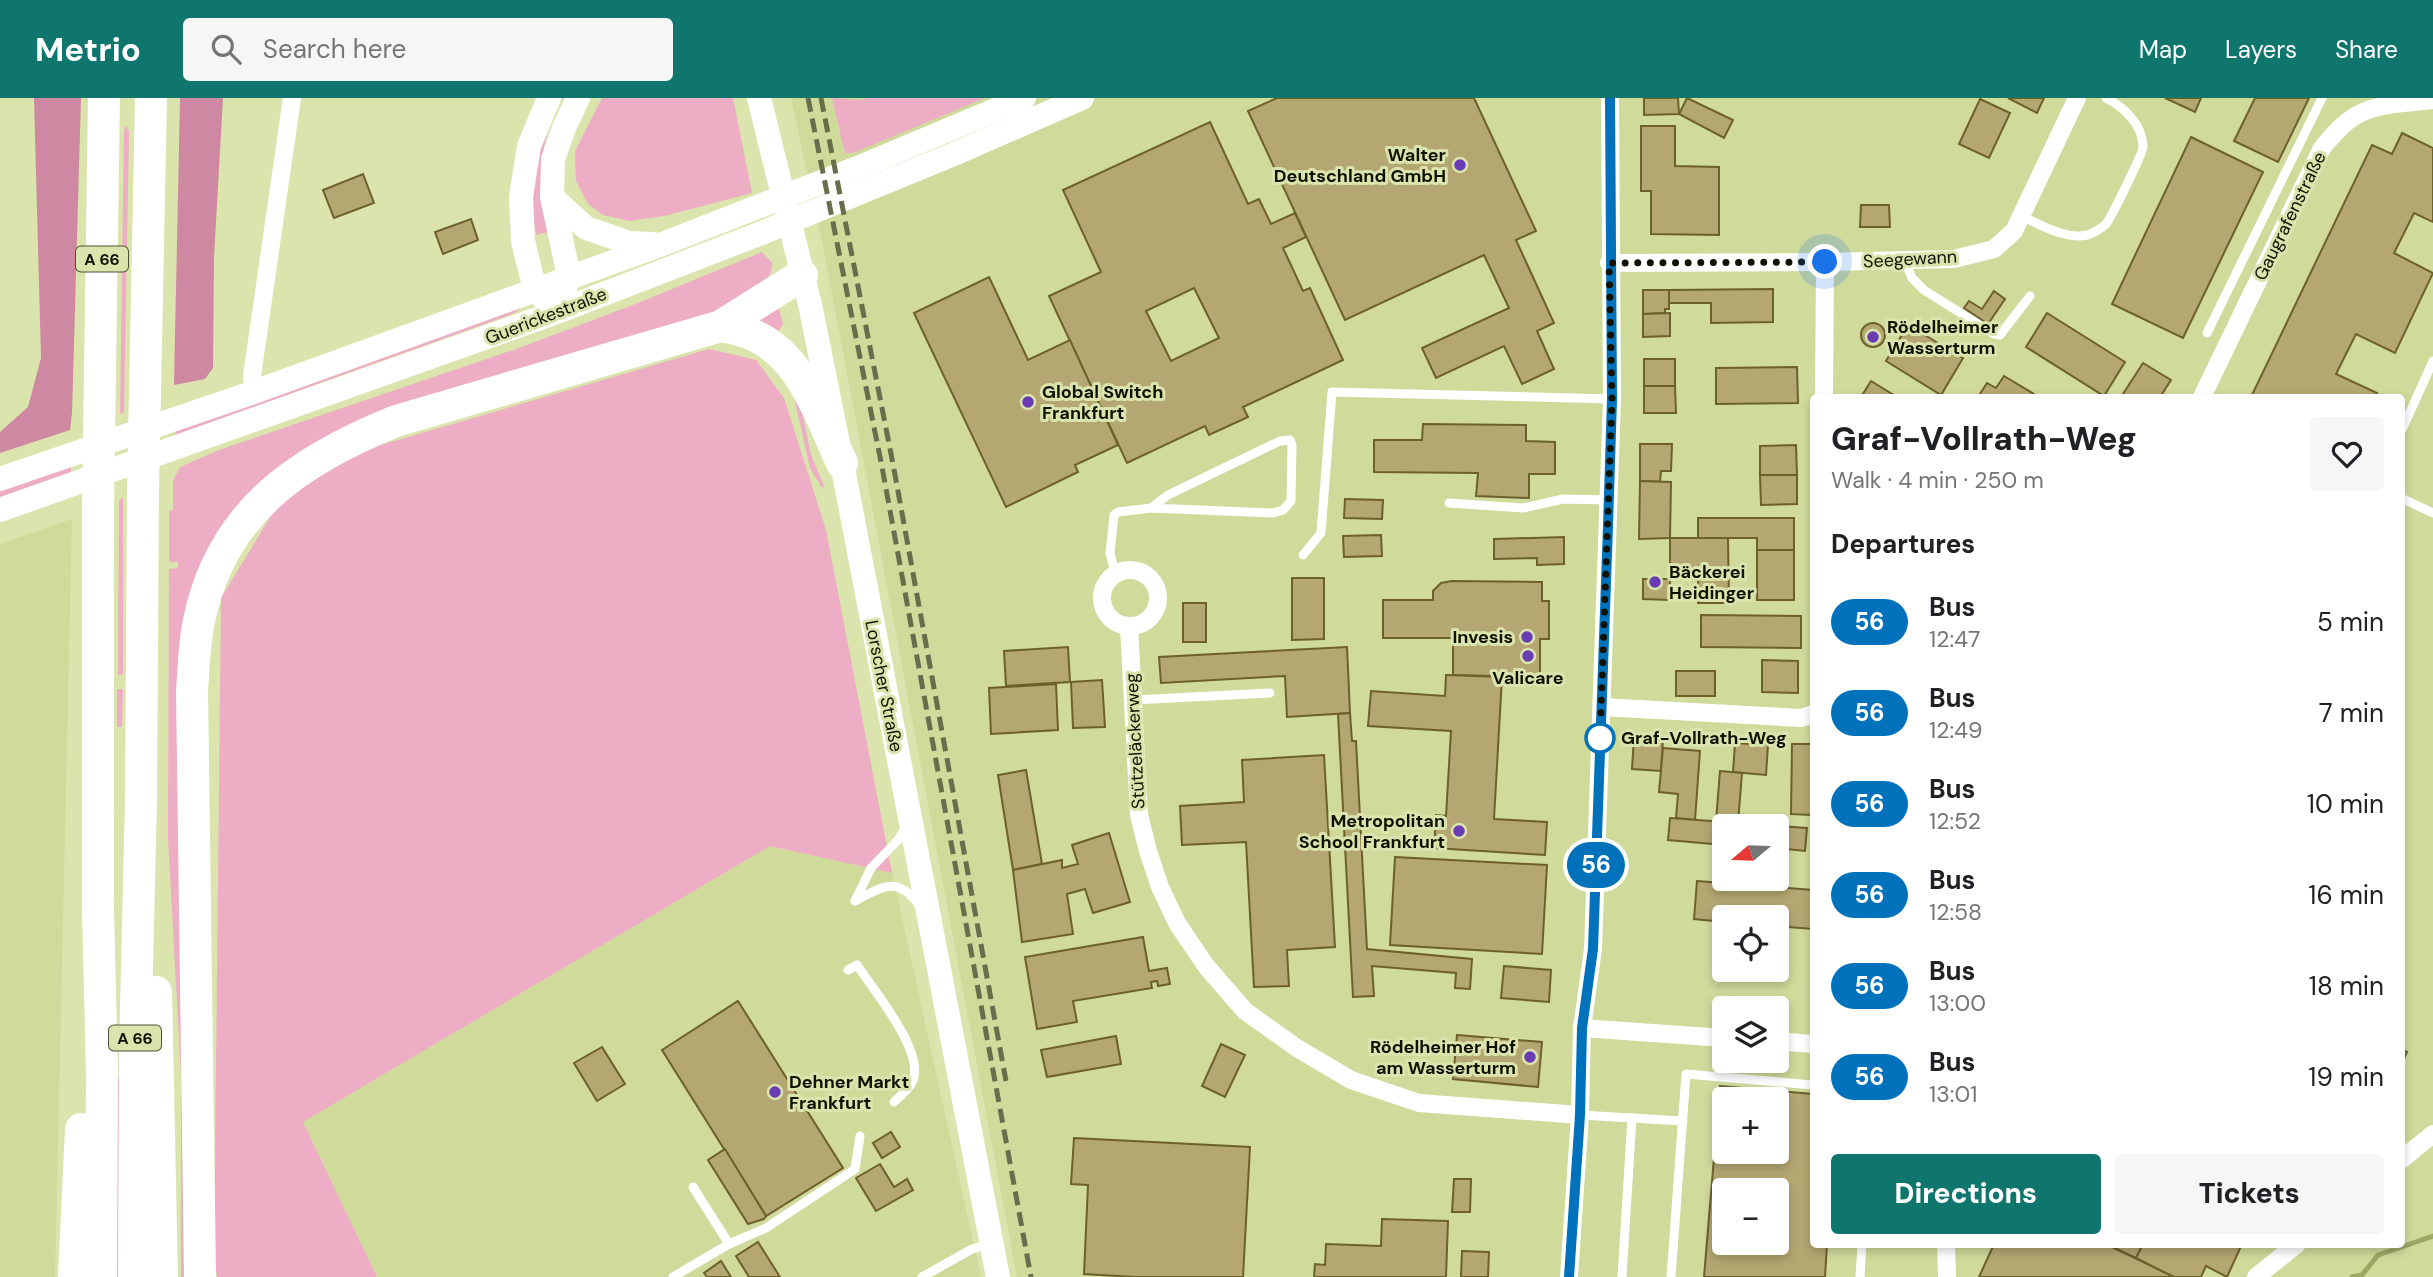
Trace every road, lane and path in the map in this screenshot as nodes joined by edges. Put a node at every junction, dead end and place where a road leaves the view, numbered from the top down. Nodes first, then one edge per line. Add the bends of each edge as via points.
1 (104, 98) edge
2 (151, 98) edge
3 (292, 98) edge
4 (549, 98) edge
5 (578, 98) edge
6 (760, 98) edge
7 (1024, 98) edge
8 (1082, 98) edge
9 (1610, 98) edge
10 (2077, 98) edge
11 (2106, 98) edge
12 (2322, 98) edge
13 (2433, 100) edge
14 (858, 181) junction
15 (552, 197) junction
16 (2021, 216) junction
17 (660, 245) junction
18 (1904, 260) junction
19 (1825, 262) junction
20 (1609, 263) junction
21 (802, 275) junction
22 (569, 276) junction
23 (535, 289) junction
24 (2030, 296) dead end
25 (557, 312) junction
26 (721, 326) junction
27 (2207, 333) dead end
28 (2433, 361) edge
29 (254, 392) junction
30 (1825, 394) edge
31 (2203, 394) edge
32 (1612, 399) junction
33 (2405, 423) edge
34 (842, 463) junction
35 (0, 478) edge
36 (1609, 500) junction
37 (2405, 500) edge
38 (1449, 503) dead end
39 (1151, 508) junction
40 (0, 510) edge
41 (2433, 513) edge
42 (1303, 555) dead end
43 (1115, 573) junction
44 (1129, 627) junction
45 (1270, 694) dead end
46 (1133, 700) junction
47 (1601, 707) junction
48 (1810, 715) edge
49 (141, 799) junction
50 (910, 822) junction
51 (98, 911) junction
52 (929, 919) junction
53 (848, 970) dead end
54 (1582, 1028) junction
55 (1712, 1037) edge
56 (1789, 1042) edge
57 (1810, 1044) edge
58 (1810, 1086) edge
59 (894, 1102) dead end
60 (1580, 1115) junction
61 (1632, 1118) junction
62 (1683, 1121) junction
63 (2433, 1134) edge
64 (860, 1136) dead end
65 (2405, 1157) edge
66 (693, 1187) dead end
67 (729, 1244) junction
68 (991, 1244) junction
69 (1862, 1248) edge
70 (1946, 1248) edge
71 (2292, 1248) edge
72 (74, 1277) edge
73 (101, 1277) edge
74 (134, 1277) edge
75 (162, 1277) edge
76 (200, 1277) edge
77 (673, 1277) edge
78 (922, 1277) edge
79 (998, 1277) edge
80 (1569, 1277) edge
81 (1622, 1277) edge
82 (1671, 1277) edge
83 (1860, 1277) edge
84 (1947, 1277) edge
85 (2256, 1277) edge

1 - 51 highway, A 66
2 - 49 highway, A 66
3 - 29 street via 252,376
4 - 23 main road via 529,146 521,197 523,242
5 - 15 main road via 553,159
6 - 21 main road, Lorscher Straße
7 - 14 main road, Guerickestraße
8 - 14 main road, Guerickestraße via 954,154
9 - 20 street
10 - 16 street, Seegewann
11 - 16 lane via 2131,117 2141,132 2143,150 2105,225 2088,235 2070,236
12 - 27 lane
13 - 31 street, Gaugrafenstraße via 2363,112 2339,128 2322,148
14 - 17 main road, Guerickestraße via 755,209
14 - 25 main road, Guerickestraße via 759,234
15 - 17 main road via 586,228 630,243
15 - 22 main road
16 - 18 street, Seegewann via 1994,249 1954,259
17 - 22 main road, Guerickestraße
18 - 19 street, Seegewann
18 - 24 lane via 1924,290 1994,334 2000,335
19 - 20 street, Seegewann
19 - 30 street
20 - 32 street
21 - 26 highway
21 - 34 main road, Lorscher Straße
22 - 23 main road, Guerickestraße
22 - 25 main road
23 - 25 main road
23 - 29 main road, Guerickestraße
25 - 40 main road, Guerickestraße
26 - 34 highway via 750,333 774,347 794,367
26 - 76 highway via 396,421 357,437 319,457 272,492 241,524 220,555 198,622 192,690
28 - 33 lane
29 - 35 main road, Guerickestraße
32 - 36 street
32 - 42 lane via 1332,393 1321,533
34 - 50 main road, Lorscher Straße
36 - 38 lane via 1563,499 1523,508
36 - 47 street
37 - 41 lane
39 - 39 lane via 1283,510 1291,501 1290,440 1168,495
39 - 43 lane via 1114,515 1110,553
43 - 44 street via 1104,586 1101,600 1117,624
43 - 44 street via 1132,569 1145,573 1156,585 1159,600 1155,612 1141,625
44 - 46 street, Stützeläckerweg
45 - 46 lane
46 - 60 street, Stützeläckerweg via 1139,814 1160,887 1206,966 1245,1011 1351,1080 1419,1103
47 - 48 street
47 - 54 street via 1593,949
49 - 74 highway, A 66
49 - 75 highway via 157,1012
50 - 52 main road, Lorscher Straße
50 - 52 lane via 871,868 855,901 882,887 898,887 910,893
51 - 72 highway via 86,1010
51 - 73 highway, A 66
52 - 68 main road, Lorscher Straße
53 - 59 lane via 857,965 913,1057 915,1076
54 - 55 street
54 - 60 street
56 - 57 street
58 - 62 lane via 1686,1074
60 - 61 lane
60 - 80 street
61 - 62 lane
61 - 81 lane
62 - 82 lane
63 - 65 street
64 - 67 lane via 855,1169 766,1228
66 - 67 lane
67 - 77 lane
68 - 78 lane via 972,1249
68 - 79 main road, Lorscher Straße
69 - 83 lane
70 - 84 street
71 - 85 street

